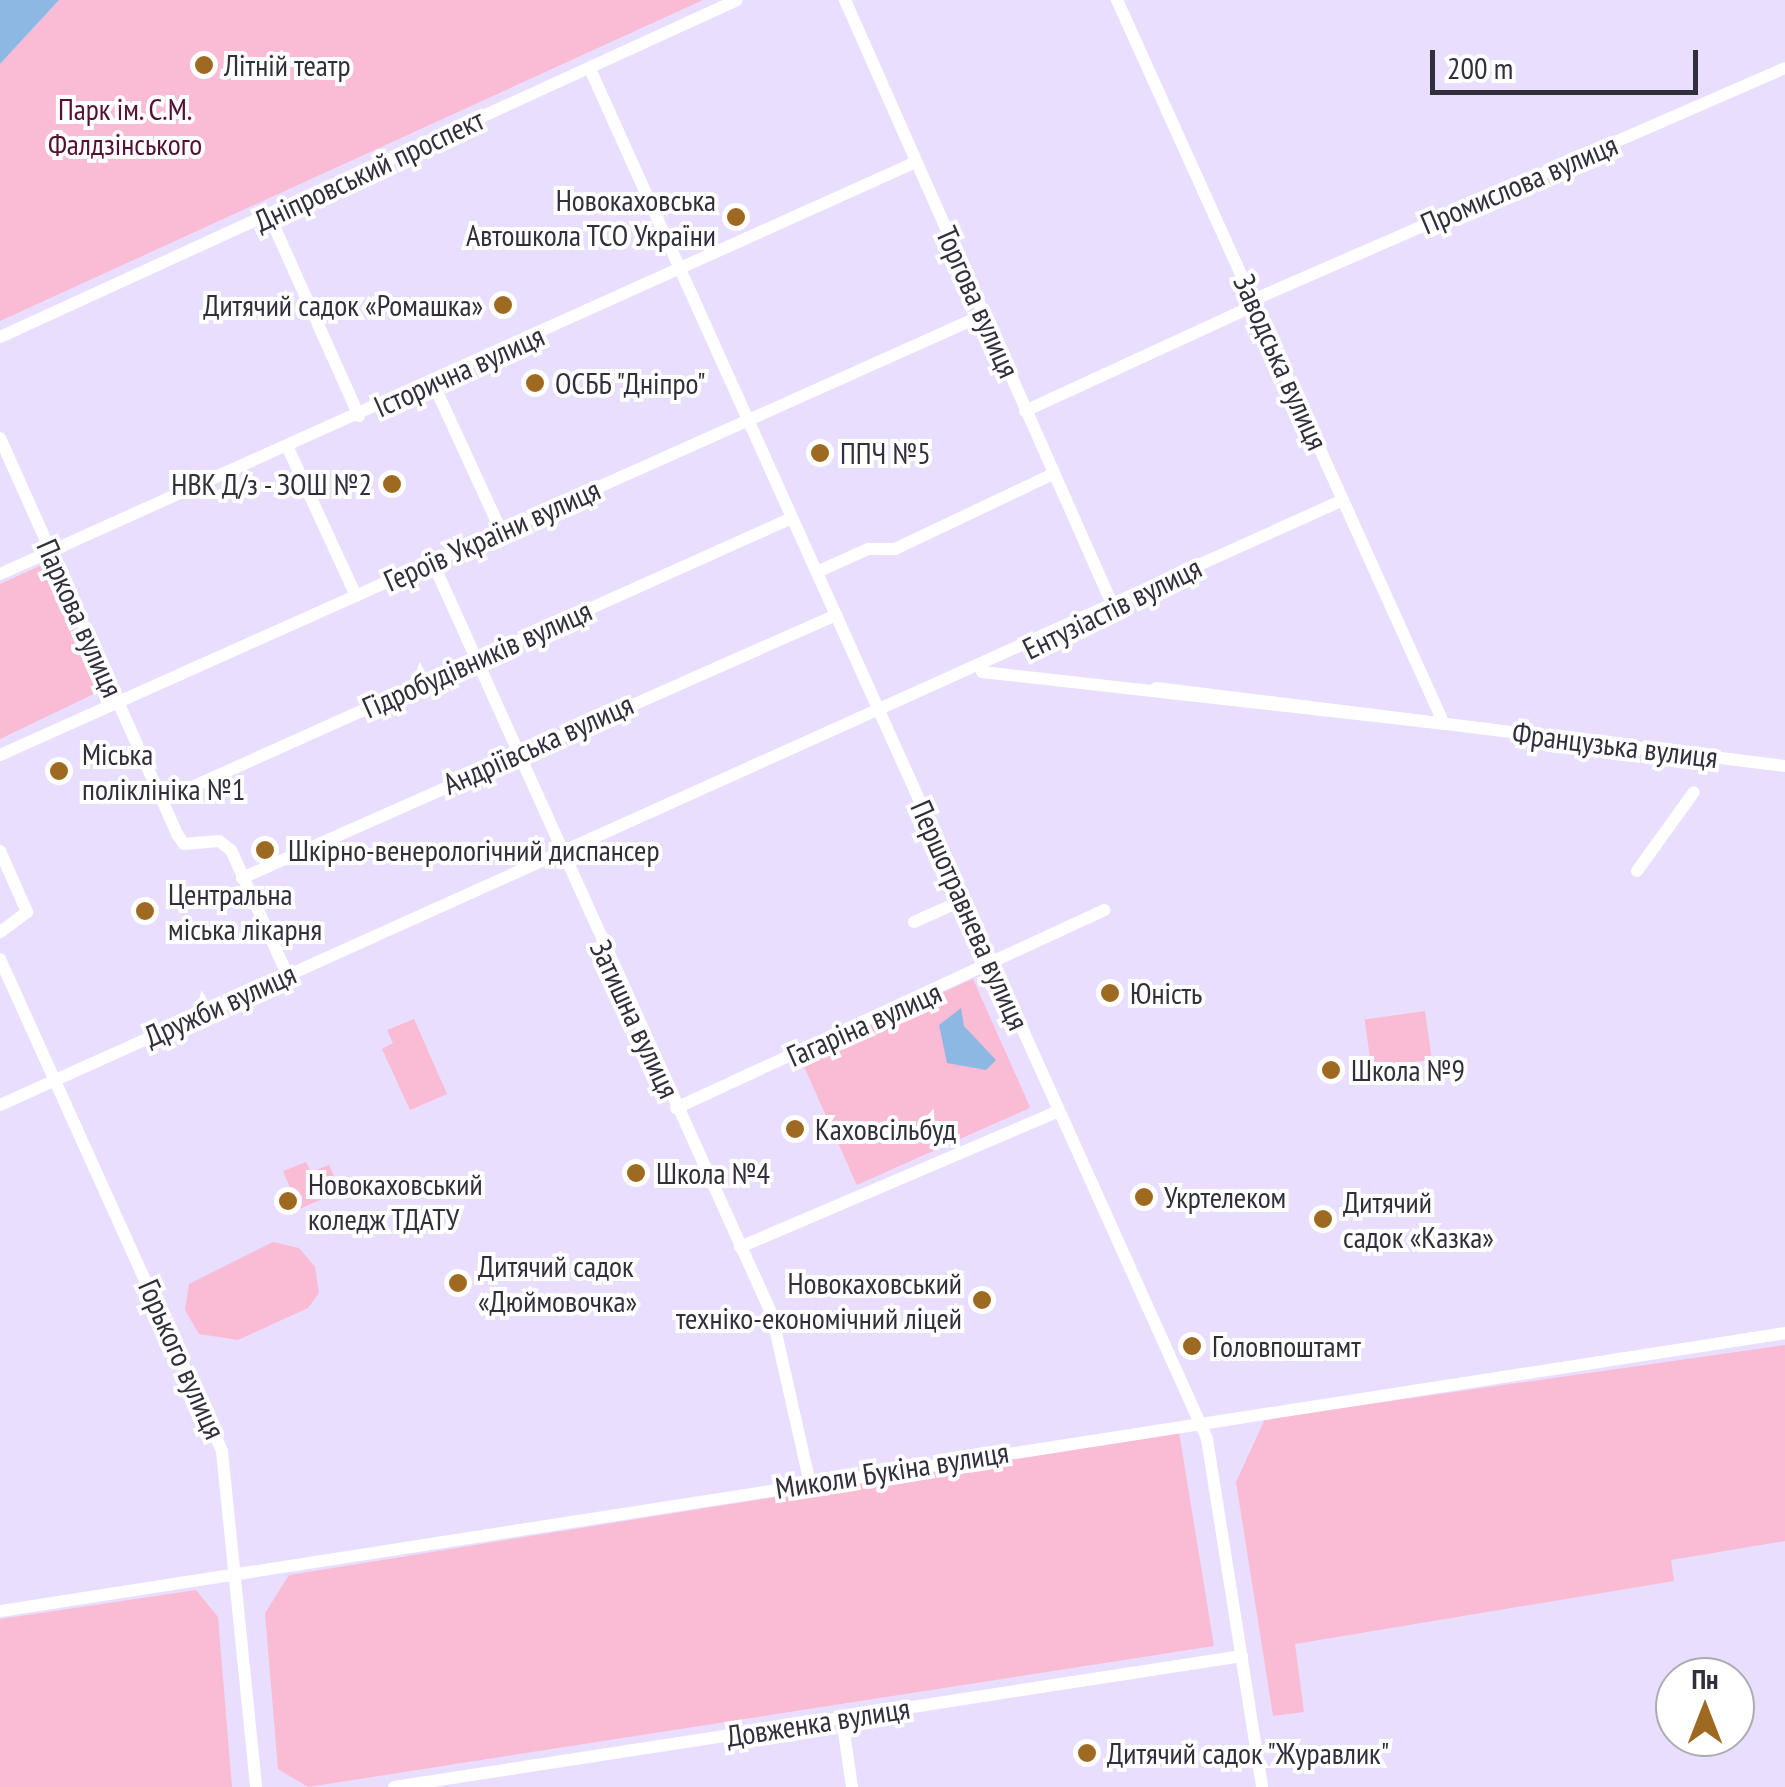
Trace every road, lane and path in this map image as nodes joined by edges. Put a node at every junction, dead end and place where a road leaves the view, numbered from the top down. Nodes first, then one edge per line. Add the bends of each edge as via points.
1 (737, 0) edge
2 (844, 0) edge
3 (1117, 0) edge
4 (1785, 68) edge
5 (590, 70) junction
6 (916, 162) junction
7 (270, 217) junction
8 (683, 273) junction
9 (1254, 302) junction
10 (984, 315) junction
11 (0, 337) edge
12 (433, 383) junction
13 (1026, 412) junction
14 (359, 416) junction
15 (746, 421) junction
16 (0, 438) edge
17 (288, 448) junction
18 (1053, 474) junction
19 (1343, 500) junction
20 (792, 518) junction
21 (501, 531) junction
22 (51, 551) junction
23 (433, 562) junction
24 (817, 572) junction
25 (0, 574) edge
26 (356, 596) junction
27 (1112, 604) junction
28 (836, 615) junction
29 (474, 661) junction
30 (980, 672) junction
31 (117, 702) junction
32 (880, 714) junction
33 (1444, 724) junction
34 (514, 752) junction
35 (0, 756) edge
36 (1785, 766) edge
37 (1694, 792) dead end
38 (163, 800) junction
39 (0, 850) edge
40 (560, 855) junction
41 (4, 868) edge
42 (1637, 871) dead end
43 (242, 878) junction
44 (963, 900) junction
45 (1104, 910) dead end
46 (914, 922) dead end
47 (0, 932) edge
48 (0, 959) edge
49 (995, 966) junction
50 (288, 976) junction
51 (5, 985) edge
52 (57, 1079) junction
53 (0, 1105) edge
54 (676, 1108) junction
55 (1057, 1112) junction
56 (740, 1247) junction
57 (1785, 1333) edge
58 (1199, 1419) junction
59 (810, 1483) junction
60 (238, 1578) junction
61 (0, 1611) edge
62 (1242, 1656) junction
63 (842, 1718) junction
64 (256, 1787) edge
65 (394, 1787) edge
66 (852, 1787) edge
67 (1262, 1787) edge

1 - 5 street, Дніпровський проспект
2 - 6 street, Торгова вулиця
3 - 9 street, Заводська вулиця
4 - 9 street, Промислова вулиця
5 - 7 street, Дніпровський проспект
5 - 8 street, Першотравнева вулиця
6 - 8 street, Історична вулиця
6 - 10 street, Торгова вулиця
7 - 11 street, Дніпровський проспект
7 - 14 street
8 - 12 street, Історична вулиця
8 - 15 street, Першотравнева вулиця
9 - 13 street
9 - 19 street, Заводська вулиця
10 - 13 street, Торгова вулиця
10 - 15 street, Героїв України вулиця
12 - 14 street, Історична вулиця
12 - 21 street
13 - 18 street, Торгова вулиця
14 - 17 street, Історична вулиця
15 - 20 street, Першотравнева вулиця
15 - 21 street, Героїв України вулиця
16 - 22 street, Паркова вулиця
17 - 22 street, Історична вулиця
17 - 26 street
18 - 24 street via 895,549 868,549
18 - 27 street, Торгова вулиця
19 - 27 street, Ентузіастів вулиця
19 - 33 street, Заводська вулиця
20 - 24 street, Першотравнева вулиця
20 - 29 street, Гідробудівників вулиця
21 - 23 street, Героїв України вулиця
22 - 25 street, Історична вулиця
22 - 31 street, Паркова вулиця
23 - 26 street, Героїв України вулиця
23 - 29 street, Затишна вулиця
24 - 28 street, Першотравнева вулиця
26 - 31 street, Героїв України вулиця
27 - 30 street, Ентузіастів вулиця
28 - 32 street, Першотравнева вулиця
28 - 34 street, Андріївська вулиця
29 - 34 street, Затишна вулиця
29 - 38 street, Гідробудівників вулиця
30 - 32 street, Ентузіастів вулиця
30 - 33 street, Французька вулиця
31 - 35 street, Героїв України вулиця
31 - 38 street, Паркова вулиця
32 - 40 street, Дружби вулиця
32 - 44 street, Першотравнева вулиця
33 - 36 street, Французька вулиця
34 - 40 street, Затишна вулиця
34 - 43 street, Андріївська вулиця
37 - 42 street
38 - 43 street, Паркова вулиця via 184,844 219,841
39 - 41 street
40 - 50 street, Дружби вулиця
40 - 54 street, Затишна вулиця
41 - 47 street via 27,912
43 - 50 street, Паркова вулиця
44 - 46 street
44 - 49 street, Першотравнева вулиця
45 - 49 street, Гагаріна вулиця
48 - 51 street, Горького вулиця
49 - 54 street, Гагаріна вулиця
49 - 55 street, Першотравнева вулиця
50 - 52 street, Дружби вулиця
51 - 52 street, Горького вулиця
52 - 53 street, Дружби вулиця
52 - 60 street, Горького вулиця via 216,1430
54 - 56 street, Затишна вулиця
55 - 56 street
55 - 58 street, Першотравнева вулиця
56 - 59 street, Затишна вулиця via 787,1364
57 - 58 street, Миколи Букіна вулиця
58 - 59 street, Миколи Букіна вулиця
58 - 62 street, Першотравнева вулиця
59 - 60 street, Миколи Букіна вулиця
60 - 61 street, Миколи Букіна вулиця
60 - 64 street, Горького вулиця
62 - 63 street, Довженка вулиця
62 - 67 street, Першотравнева вулиця
63 - 65 street, Довженка вулиця
63 - 66 street

